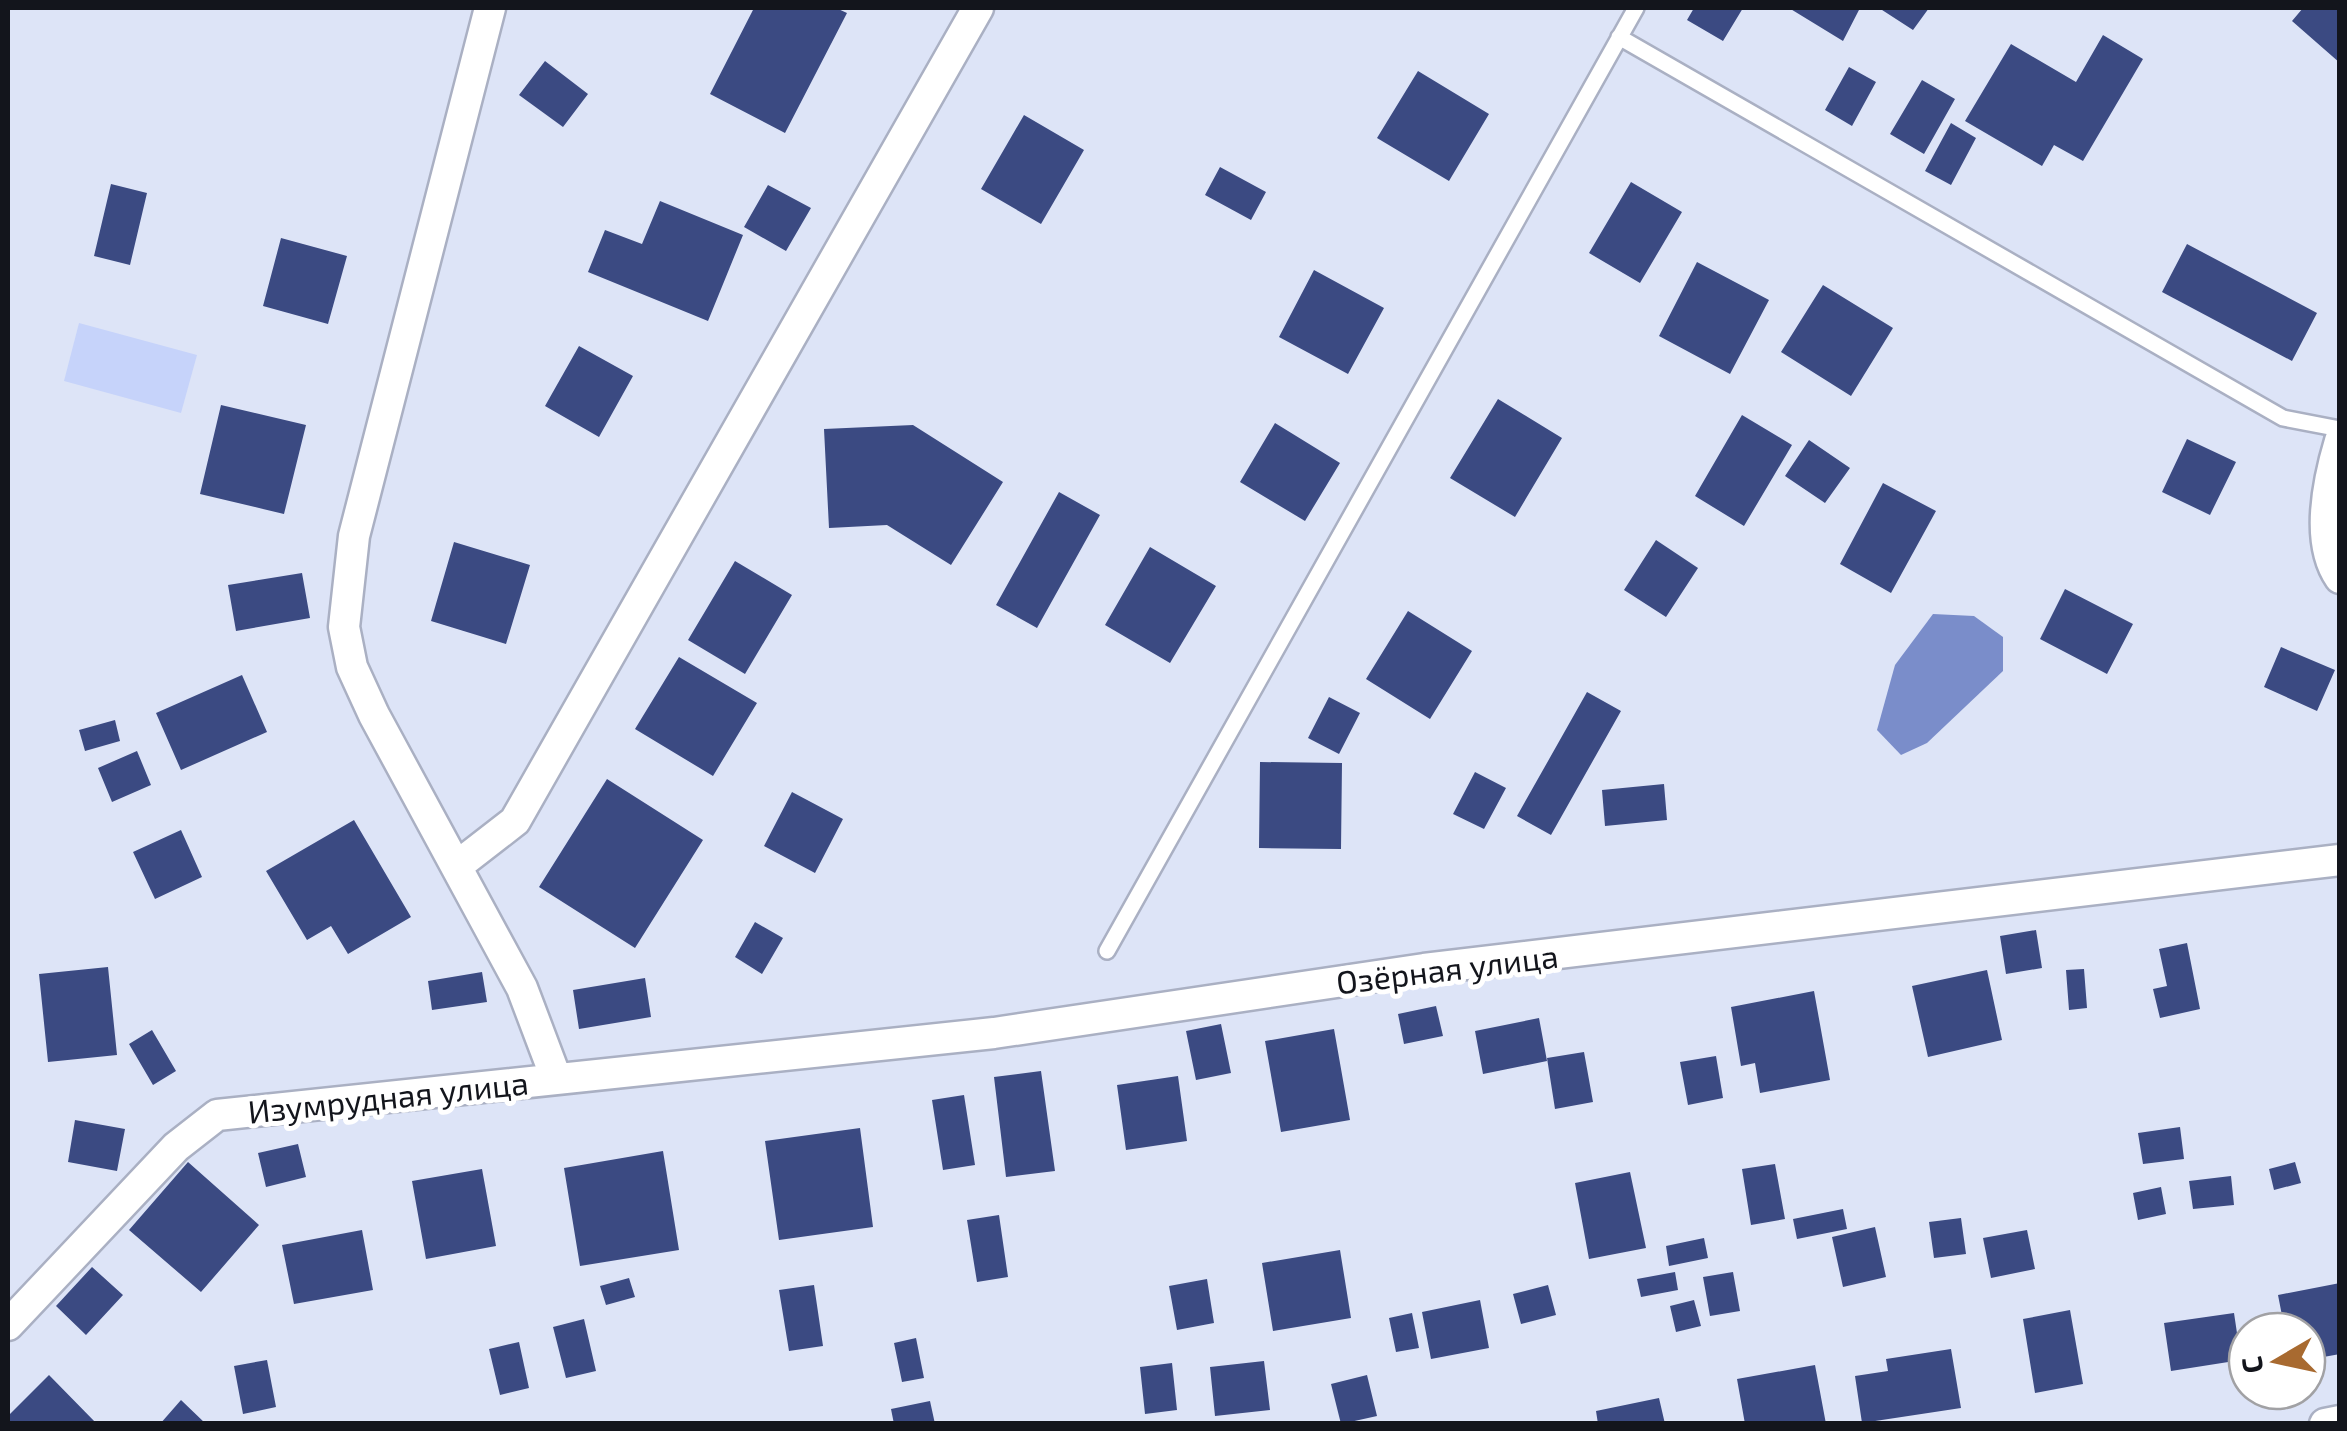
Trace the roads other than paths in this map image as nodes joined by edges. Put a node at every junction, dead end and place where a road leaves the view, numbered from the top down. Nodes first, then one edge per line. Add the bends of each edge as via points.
1 (490, 8) edge
2 (978, 8) edge
3 (1636, 8) edge
4 (1620, 37) junction
5 (2340, 430) edge
6 (2340, 441) edge
7 (2340, 578) edge
8 (2340, 860) edge
9 (457, 866) junction
10 (1106, 951) dead end
11 (556, 1078) junction
12 (8, 1326) edge
13 (2340, 1421) edge
14 (2325, 1424) edge

1 - 9 street via 354,536 344,627 367,699
2 - 9 street via 515,821
3 - 4 lane
4 - 5 lane via 2283,418
4 - 10 lane
6 - 7 street via 2326,527
8 - 11 street, Озёрная улица via 1424,969 994,1032
9 - 11 street via 522,988
11 - 12 street, Изумрудная улица via 218,1115 176,1147
13 - 14 street

